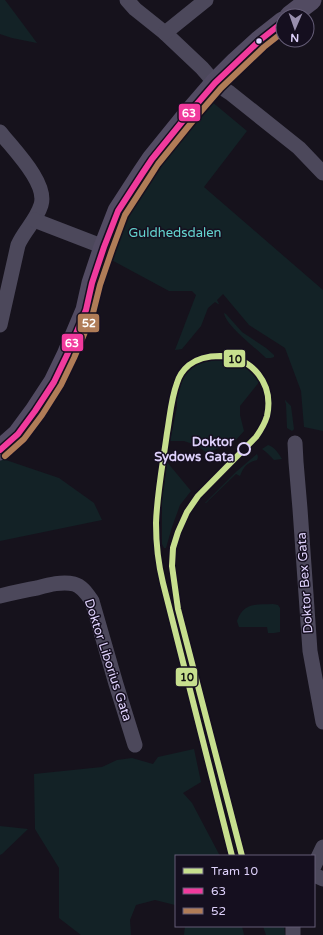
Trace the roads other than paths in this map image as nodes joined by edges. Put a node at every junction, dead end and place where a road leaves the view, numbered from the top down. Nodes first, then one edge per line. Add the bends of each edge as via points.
1 (127, 0) edge
2 (206, 0) edge
3 (311, 0) edge
4 (300, 8) edge
5 (275, 28) edge
6 (165, 33) junction
7 (215, 83) junction
8 (0, 132) edge
9 (323, 173) edge
10 (34, 220) junction
11 (104, 247) junction
12 (0, 325) edge
13 (295, 443) dead end
14 (0, 450) edge
15 (0, 596) edge
16 (323, 722) edge
17 (136, 745) dead end
18 (323, 847) edge
19 (315, 864) edge

1 - 6 street
2 - 6 street
3 - 4 street
5 - 7 street
6 - 7 street
7 - 9 street via 299,148
7 - 11 street via 152,159 118,211
8 - 10 street via 38,184 42,195 41,204
10 - 11 street
10 - 12 street via 18,246
11 - 14 street via 86,310 54,382 18,434
13 - 16 street, Doktor Bex Gata via 310,651
15 - 17 street, Doktor Liborius Gata via 64,583 74,584 87,594 92,601
18 - 19 street

